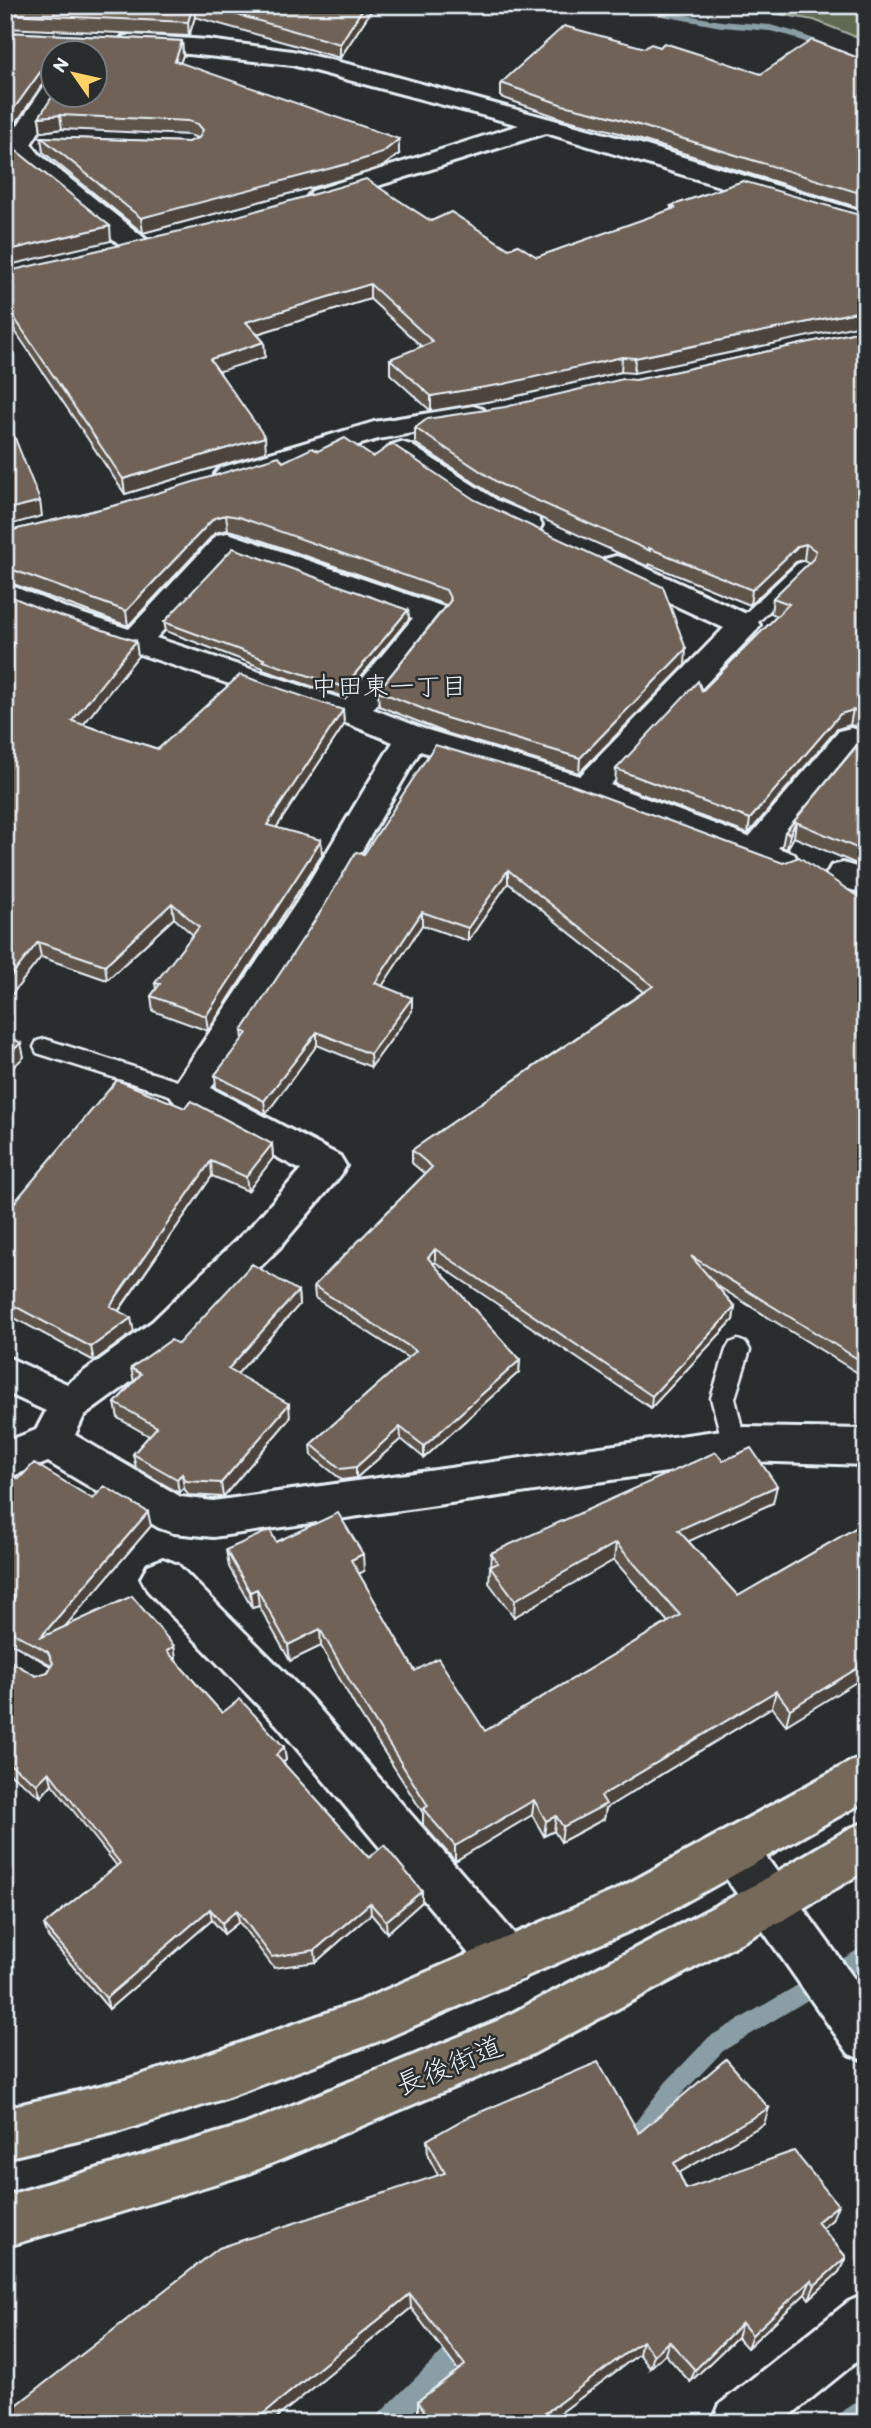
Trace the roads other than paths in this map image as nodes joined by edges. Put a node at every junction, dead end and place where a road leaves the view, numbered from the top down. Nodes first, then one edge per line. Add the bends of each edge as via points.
1 (108, 41) edge
2 (40, 108) edge
3 (546, 125) junction
4 (51, 141) edge
5 (12, 145) edge
6 (295, 204) edge
7 (866, 223) edge
8 (164, 240) edge
9 (138, 246) junction
10 (111, 252) edge
11 (504, 411) edge
12 (374, 431) junction
13 (208, 481) edge
14 (548, 535) edge
15 (585, 552) edge
16 (803, 568) edge
17 (5, 593) edge
18 (744, 625) junction
19 (135, 641) junction
20 (352, 713) junction
21 (412, 737) junction
22 (851, 738) dead end
23 (587, 789) junction
24 (45, 1047) dead end
25 (188, 1093) junction
26 (738, 1350) dead end
27 (5, 1373) edge
28 (70, 1404) junction
29 (51, 1442) junction
30 (734, 1445) junction
31 (866, 1447) edge
32 (5, 1461) edge
33 (163, 1578) dead end
34 (5, 1652) edge
35 (41, 1675) edge
36 (866, 1777) edge
37 (866, 1844) edge
38 (735, 1852) junction
39 (772, 1901) junction
40 (507, 1962) junction
41 (859, 2026) edge
42 (5, 2133) edge
43 (5, 2222) edge
44 (866, 2320) edge
45 (739, 2423) edge

1 - 3 street via 292,58
2 - 5 street
3 - 6 street
3 - 7 street
4 - 5 street
5 - 9 street
8 - 9 street
9 - 10 street
11 - 12 street
12 - 13 street
12 - 14 street via 487,507
15 - 18 street
16 - 18 lane
17 - 19 street via 57,616
18 - 23 street
19 - 20 street
19 - 20 street via 228,542 433,614
20 - 21 street
21 - 23 street
21 - 25 street via 309,911
22 - 23 street via 769,857
24 - 25 lane
25 - 28 street via 327,1166 265,1236 167,1333
26 - 30 lane via 723,1398
27 - 28 street
28 - 29 street
29 - 30 street via 174,1515 213,1519
29 - 32 street
30 - 31 street
33 - 40 street via 294,1712
34 - 35 lane
36 - 38 main road
37 - 39 main road, 長後街道
38 - 39 street
38 - 40 main road via 633,1906
39 - 41 street
39 - 43 main road, 長後街道 via 514,2038 244,2150
40 - 42 main road via 365,2023 223,2074 121,2106
44 - 45 street

